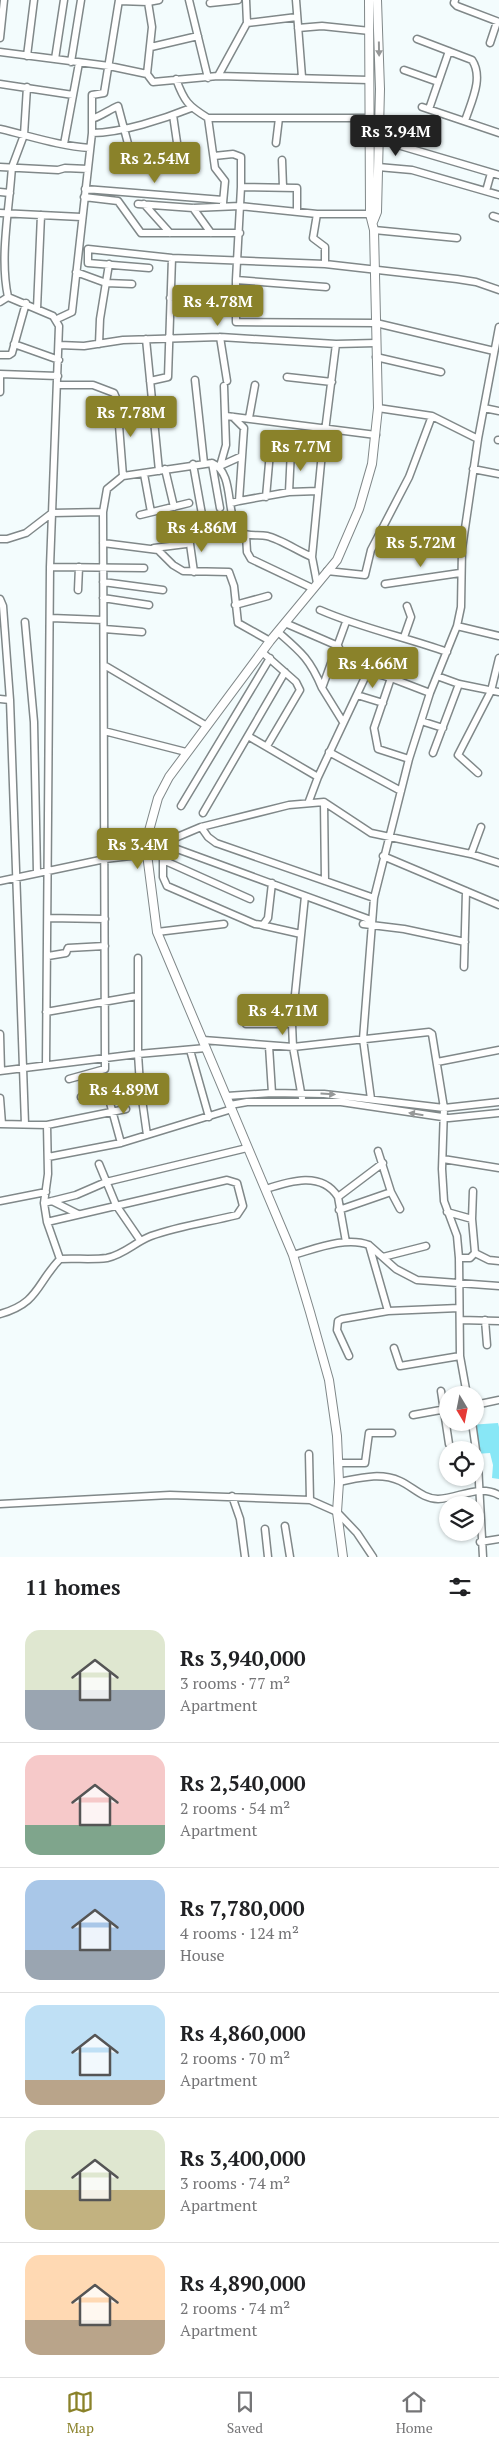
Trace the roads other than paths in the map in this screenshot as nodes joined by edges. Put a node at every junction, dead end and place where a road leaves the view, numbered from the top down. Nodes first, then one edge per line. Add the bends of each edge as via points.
1 (4, 0) edge
2 (34, 0) edge
3 (64, 0) edge
4 (81, 0) edge
5 (119, 0) edge
6 (159, 0) edge
7 (189, 0) edge
8 (238, 0) edge
9 (246, 0) edge
10 (296, 0) edge
11 (369, 0) edge
12 (378, 0) edge
13 (455, 0) edge
14 (148, 2) junction
15 (210, 3) dead end
16 (298, 17) junction
17 (498, 22) edge
18 (247, 23) junction
19 (298, 28) junction
20 (370, 31) junction
21 (198, 36) junction
22 (0, 38) edge
23 (417, 38) dead end
24 (490, 43) dead end
25 (151, 47) junction
26 (449, 51) junction
27 (0, 52) edge
28 (27, 56) junction
29 (55, 60) junction
30 (71, 62) junction
31 (79, 63) junction
32 (109, 66) junction
33 (404, 70) dead end
34 (147, 74) junction
35 (218, 76) junction
36 (302, 77) junction
37 (208, 78) junction
38 (176, 79) junction
39 (369, 80) junction
40 (438, 82) junction
41 (0, 84) edge
42 (28, 87) junction
43 (73, 95) junction
44 (191, 108) junction
45 (173, 115) junction
46 (92, 118) junction
47 (208, 118) junction
48 (279, 118) junction
49 (368, 118) junction
50 (465, 121) junction
51 (124, 127) junction
52 (0, 130) edge
53 (92, 133) junction
54 (499, 133) edge
55 (24, 134) junction
56 (391, 142) dead end
57 (276, 143) dead end
58 (64, 144) junction
59 (90, 148) junction
60 (131, 155) dead end
61 (214, 156) junction
62 (282, 160) dead end
63 (180, 163) dead end
64 (0, 167) edge
65 (12, 167) junction
66 (378, 167) junction
67 (88, 169) junction
68 (491, 173) junction
69 (499, 175) edge
70 (241, 187) junction
71 (283, 187) junction
72 (85, 189) junction
73 (486, 191) junction
74 (0, 192) edge
75 (10, 193) junction
76 (499, 195) edge
77 (84, 198) junction
78 (223, 203) junction
79 (240, 206) junction
80 (193, 208) junction
81 (297, 212) junction
82 (0, 213) edge
83 (8, 213) junction
84 (41, 214) junction
85 (317, 214) junction
86 (370, 214) junction
87 (81, 217) junction
88 (373, 226) junction
89 (170, 233) junction
90 (211, 233) junction
91 (240, 233) junction
92 (3, 238) edge
93 (457, 238) dead end
94 (172, 258) junction
95 (238, 260) junction
96 (109, 264) junction
97 (325, 264) junction
98 (149, 268) dead end
99 (375, 270) junction
100 (2, 271) edge
101 (76, 272) junction
102 (236, 280) junction
103 (106, 283) junction
104 (132, 284) dead end
105 (326, 287) dead end
106 (499, 290) edge
107 (217, 295) dead end
108 (8, 296) junction
109 (170, 298) junction
110 (0, 302) edge
111 (26, 303) junction
112 (38, 309) junction
113 (57, 319) junction
114 (376, 323) junction
115 (499, 327) edge
116 (220, 337) junction
117 (169, 339) junction
118 (146, 340) junction
119 (376, 343) junction
120 (99, 344) junction
121 (336, 344) junction
122 (59, 345) junction
123 (13, 348) junction
124 (494, 352) junction
125 (0, 355) edge
126 (376, 357) junction
127 (59, 360) junction
128 (441, 372) dead end
129 (0, 374) edge
130 (58, 376) junction
131 (287, 377) dead end
132 (194, 380) dead end
133 (150, 381) junction
134 (332, 382) junction
135 (58, 385) junction
136 (255, 386) dead end
137 (0, 392) edge
138 (378, 408) junction
139 (484, 408) junction
140 (499, 411) edge
141 (230, 416) junction
142 (432, 416) junction
143 (249, 418) junction
144 (326, 429) junction
145 (376, 435) junction
146 (478, 439) junction
147 (272, 441) dead end
148 (292, 450) dead end
149 (242, 456) junction
150 (204, 463) junction
151 (212, 463) junction
152 (193, 464) junction
153 (220, 466) junction
154 (162, 470) junction
155 (473, 470) junction
156 (144, 474) junction
157 (499, 474) edge
158 (123, 476) junction
159 (318, 491) junction
160 (289, 492) junction
161 (266, 496) junction
162 (239, 501) junction
163 (189, 503) dead end
164 (231, 503) junction
165 (174, 507) junction
166 (220, 508) dead end
167 (103, 512) junction
168 (151, 512) junction
169 (52, 513) junction
170 (140, 515) dead end
171 (205, 531) dead end
172 (246, 535) junction
173 (0, 539) edge
174 (103, 543) junction
175 (151, 548) junction
176 (312, 556) junction
177 (50, 566) junction
178 (79, 567) junction
179 (103, 568) junction
180 (144, 568) dead end
181 (327, 571) junction
182 (194, 572) junction
183 (460, 573) junction
184 (103, 582) junction
185 (385, 584) dead end
186 (315, 585) junction
187 (78, 590) dead end
188 (162, 590) dead end
189 (268, 596) dead end
190 (103, 598) junction
191 (0, 599) edge
192 (149, 605) dead end
193 (236, 605) junction
194 (407, 606) dead end
195 (320, 610) dead end
196 (51, 618) junction
197 (104, 620) junction
198 (25, 622) dead end
199 (346, 622) junction
200 (285, 623) junction
201 (457, 626) junction
202 (104, 629) junction
203 (142, 632) dead end
204 (278, 632) junction
205 (499, 636) edge
206 (404, 637) junction
207 (338, 646) junction
208 (266, 647) junction
209 (447, 652) junction
210 (270, 658) junction
211 (499, 658) edge
212 (333, 661) junction
213 (104, 665) junction
214 (348, 665) junction
215 (368, 671) junction
216 (285, 672) junction
217 (437, 676) junction
218 (391, 678) junction
219 (459, 684) junction
220 (322, 688) junction
221 (491, 691) junction
222 (499, 692) edge
223 (430, 693) junction
224 (357, 695) junction
225 (0, 699) edge
226 (10, 700) junction
227 (383, 704) junction
228 (421, 721) junction
229 (343, 722) junction
230 (207, 726) junction
231 (443, 728) junction
232 (104, 731) junction
233 (248, 736) junction
234 (267, 746) junction
235 (186, 752) junction
236 (329, 752) junction
237 (433, 753) dead end
238 (409, 759) junction
239 (478, 773) dead end
240 (318, 777) junction
241 (401, 791) junction
242 (310, 801) junction
243 (324, 802) junction
244 (181, 806) dead end
245 (203, 814) dead end
246 (201, 827) junction
247 (481, 827) dead end
248 (388, 837) junction
249 (147, 838) junction
250 (163, 843) junction
251 (147, 854) junction
252 (471, 854) junction
253 (383, 856) junction
254 (105, 860) junction
255 (163, 860) junction
256 (499, 863) edge
257 (48, 871) junction
258 (37, 874) junction
259 (14, 878) junction
260 (0, 881) edge
261 (325, 881) junction
262 (272, 884) junction
263 (466, 891) junction
264 (305, 896) junction
265 (374, 898) junction
266 (250, 899) dead end
267 (499, 906) edge
268 (48, 918) junction
269 (105, 919) junction
270 (371, 923) junction
271 (224, 924) dead end
272 (362, 924) dead end
273 (261, 925) junction
274 (157, 932) junction
275 (301, 934) junction
276 (465, 942) junction
277 (105, 946) junction
278 (48, 956) junction
279 (138, 958) dead end
280 (464, 967) dead end
281 (137, 996) junction
282 (105, 1001) junction
283 (46, 1012) junction
284 (246, 1024) dead end
285 (292, 1024) junction
286 (0, 1034) edge
287 (363, 1039) junction
288 (202, 1040) junction
289 (269, 1046) junction
290 (293, 1047) junction
291 (206, 1048) junction
292 (190, 1050) junction
293 (499, 1050) edge
294 (138, 1054) junction
295 (104, 1058) junction
296 (437, 1062) junction
297 (46, 1065) junction
298 (23, 1068) junction
299 (1, 1071) edge
300 (68, 1079) dead end
301 (140, 1085) junction
302 (107, 1092) junction
303 (272, 1093) junction
304 (301, 1094) junction
305 (227, 1096) junction
306 (81, 1097) dead end
307 (0, 1098) edge
308 (371, 1099) junction
309 (302, 1101) junction
310 (499, 1102) edge
311 (485, 1104) junction
312 (444, 1108) junction
313 (126, 1109) dead end
314 (112, 1111) junction
315 (233, 1112) junction
316 (499, 1113) edge
317 (486, 1114) junction
318 (209, 1116) junction
319 (445, 1118) junction
320 (1, 1124) edge
321 (25, 1124) junction
322 (47, 1125) junction
323 (147, 1135) junction
324 (121, 1143) junction
325 (247, 1148) junction
326 (378, 1151) dead end
327 (48, 1156) junction
328 (443, 1159) junction
329 (383, 1163) junction
330 (99, 1164) dead end
331 (499, 1168) edge
332 (106, 1182) junction
333 (47, 1189) junction
334 (266, 1189) junction
335 (473, 1191) dead end
336 (391, 1192) junction
337 (338, 1198) junction
338 (0, 1201) edge
339 (52, 1201) junction
340 (44, 1203) junction
341 (116, 1205) junction
342 (400, 1209) dead end
343 (339, 1210) junction
344 (447, 1212) junction
345 (78, 1214) junction
346 (472, 1219) junction
347 (47, 1222) junction
348 (140, 1240) junction
349 (346, 1242) junction
350 (369, 1244) junction
351 (426, 1246) dead end
352 (475, 1253) junction
353 (293, 1255) junction
354 (383, 1257) junction
355 (459, 1258) junction
356 (60, 1259) junction
357 (499, 1261) edge
358 (459, 1284) junction
359 (499, 1286) edge
360 (459, 1308) junction
361 (388, 1311) junction
362 (0, 1314) edge
363 (460, 1320) junction
364 (486, 1320) junction
365 (499, 1321) edge
366 (486, 1345) dead end
367 (394, 1348) dead end
368 (350, 1356) dead end
369 (460, 1356) junction
370 (465, 1386) edge
371 (499, 1400) edge
372 (484, 1403) edge
373 (439, 1410) edge
374 (413, 1415) dead end
375 (392, 1433) dead end
376 (309, 1454) dead end
377 (338, 1471) junction
378 (472, 1486) edge
379 (479, 1486) edge
380 (484, 1486) edge
381 (499, 1495) edge
382 (232, 1496) junction
383 (310, 1500) junction
384 (0, 1504) edge
385 (337, 1512) junction
386 (284, 1526) dead end
387 (265, 1529) dead end
388 (499, 1539) edge
389 (480, 1542) junction
390 (245, 1557) edge
391 (268, 1557) edge
392 (290, 1557) edge
393 (343, 1557) edge
394 (373, 1557) edge
395 (483, 1557) edge

1 - 22 street
2 - 28 street
3 - 29 street
4 - 30 street
5 - 14 street
5 - 32 street
6 - 14 street
7 - 21 street
8 - 15 street
9 - 18 street
10 - 16 street
11 - 20 street
12 -> 66 street
13 - 17 street via 457,6
14 - 25 street
16 - 18 street
16 - 19 street
17 - 24 street
18 - 35 street
19 - 20 street via 322,26
19 - 36 street
20 - 39 street
21 - 25 street
21 - 37 street
23 - 26 street
25 - 34 street
26 - 40 street
26 - 50 street via 472,60 477,70 477,82
27 - 28 street
28 - 29 street
29 - 30 street
30 - 31 street
31 - 32 street
31 - 43 street
32 - 34 street
32 - 46 street via 104,93 92,95
33 - 40 street
34 - 38 street via 154,82
35 - 36 street
35 - 37 street
36 - 39 street
37 - 38 street
38 - 44 street via 184,100
39 - 49 street
40 - 50 street via 425,108
41 - 42 street
42 - 43 street
42 - 55 street
43 - 58 street
44 - 45 street
44 - 47 street
45 - 51 street
45 - 63 street
46 - 51 street via 118,106
46 - 53 street
47 - 48 street
47 - 61 street
48 - 49 street
48 - 57 street
49 - 86 street
50 - 54 street
51 - 53 street
51 - 60 street
52 - 55 street
53 - 59 street
55 - 58 street via 41,142
55 - 65 street
56 - 68 street
58 - 59 street
59 - 67 street
61 - 70 street via 241,156
61 - 78 street via 215,168 225,181
62 - 71 street
64 - 65 street
65 - 67 street
65 - 75 street
66 - 73 street via 413,171
66 - 88 street via 377,212
67 - 72 street
68 - 69 street
68 - 73 street
70 - 71 street
70 - 79 street
71 - 81 street via 297,188
72 - 77 street
72 - 78 street
73 - 76 street
74 - 75 street
75 - 83 street
77 - 87 street
77 - 89 street via 118,201 141,233
78 - 79 street
78 - 80 street
79 - 81 street
79 - 91 street
80 - 89 street via 141,204
80 - 90 street
81 - 85 street
82 - 83 street
83 - 84 street
83 - 92 street
84 - 87 street
84 - 112 street
85 - 86 street
85 - 97 street via 313,238 325,247
86 - 88 street
87 - 101 street
88 - 93 street
88 - 99 street
89 - 90 street
90 - 91 street
91 - 95 street
92 - 100 street
94 - 95 street
94 - 96 street via 88,249 88,262
94 - 109 street
95 - 97 street
95 - 102 street
96 - 98 street
96 - 103 street
97 - 99 street
99 - 106 street via 476,282
99 - 114 street
100 - 108 street
101 - 103 street
101 - 113 street via 72,312
102 - 105 street
102 - 114 street via 236,322
103 - 104 street
103 - 120 street
107 - 109 street
108 - 110 street
108 - 111 street
109 - 117 street
111 - 112 street
111 - 123 street
112 - 113 street
113 - 122 street
114 - 119 street
114 - 124 street
115 - 124 street
116 - 117 street
116 - 121 street
116 - 141 street
117 - 118 street
117 - 133 street via 168,378
118 - 120 street
118 - 133 street
119 - 121 street
119 - 126 street
120 - 122 street
121 - 134 street
122 - 127 street
123 - 125 street via 9,356
123 - 127 street
124 - 139 street
126 - 128 street
126 - 138 street
127 - 130 street
129 - 130 street
129 - 137 street
130 - 135 street
131 - 134 street
132 - 150 street
133 - 154 street
134 - 144 street
135 - 158 street via 100,387 114,393
135 - 169 street
136 - 143 street
138 - 142 street
138 - 145 street
139 - 140 street
139 - 146 street
141 - 143 street
141 - 149 street via 244,428
141 - 153 street via 225,454
142 - 146 street
142 - 181 street via 409,477 371,550 365,575
143 - 144 street
144 - 145 street
144 - 159 street
145 - 181 street via 372,464 359,508 343,549
146 - 155 street
147 - 161 street
148 - 160 street
149 - 153 street
149 - 162 street
150 - 151 street
150 - 152 street
151 - 153 street
151 - 166 street
152 - 154 street
152 - 171 street
153 - 164 street
154 - 156 street
154 - 165 street
155 - 157 street
155 - 183 street
156 - 158 street
156 - 168 street
158 - 167 street via 106,489
159 - 160 street
159 - 176 street
160 - 161 street
161 - 162 street
162 - 164 street
163 - 165 street
164 - 172 street via 238,529
165 - 168 street
167 - 169 street
167 - 174 street
168 - 170 street
169 - 173 street via 26,533
169 - 177 street
172 - 176 street via 269,537
172 - 186 street via 251,559
174 - 175 street
174 - 179 street
175 - 182 street via 158,550 178,569
175 - 182 street via 186,544 189,539
176 - 186 street
177 - 178 street
177 - 196 street
178 - 179 street
178 - 187 street
179 - 180 street
179 - 184 street
181 - 186 street
182 - 193 street via 229,572
183 - 185 street
183 - 201 street via 461,607
184 - 188 street
184 - 190 street
186 - 200 street
189 - 193 street
190 - 192 street
190 - 197 street
191 - 226 street
193 - 208 street via 238,623
194 - 206 street via 411,617
195 - 199 street
196 - 197 street
196 - 257 street
197 - 202 street
198 - 258 street via 34,722
199 - 206 street
199 - 207 street
200 - 204 street
200 - 207 street
201 - 205 street
201 - 209 street
202 - 203 street
202 - 213 street
204 - 208 street
204 - 220 street via 306,656
206 - 209 street
207 - 212 street
207 - 214 street
208 - 210 street
208 - 230 street
209 - 217 street
210 - 216 street
210 - 244 street
211 - 221 street
212 - 214 street
212 - 220 street
213 - 230 street
213 - 232 street
214 - 215 street
215 - 218 street
215 - 224 street
216 - 233 street
216 - 234 street via 300,690
217 - 219 street
217 - 223 street
218 - 223 street
218 - 227 street
219 - 221 street
219 - 231 street
220 - 229 street
221 - 222 street
221 - 239 street via 458,755
223 - 228 street
224 - 227 street
224 - 229 street
225 - 226 street
226 - 259 street
227 - 238 street via 374,728 378,748
228 - 231 street
228 - 238 street
229 - 236 street
230 - 235 street
231 - 237 street
232 - 235 street
232 - 254 street
233 - 234 street
233 - 245 street
234 - 240 street
235 - 249 street via 158,798
236 - 240 street
236 - 241 street
238 - 241 street
240 - 242 street
241 - 248 street
242 - 243 street
242 - 246 street
243 - 248 street via 360,827
243 - 261 street
246 - 250 street
246 - 261 street via 216,843
247 - 252 street
248 - 252 street
248 - 253 street
249 - 250 street
249 - 251 street
250 - 255 street
250 - 262 street
251 - 254 street
251 - 274 street
252 - 256 street
253 - 263 street
253 - 265 street
254 - 257 street
254 - 269 street
255 - 266 street
255 - 273 street via 163,877 167,886
257 - 258 street
257 - 268 street
258 - 259 street
259 - 260 street
259 - 298 street
261 - 265 street
262 - 264 street
262 - 273 street via 268,918
263 - 267 street
263 - 276 street
264 - 270 street
264 - 275 street
265 - 270 street
268 - 269 street
268 - 278 street
269 - 277 street
270 - 272 street
270 - 276 street
270 - 287 street
271 - 274 street
273 - 275 street
274 - 288 street
275 - 285 street
276 - 280 street
277 - 278 street via 68,948 66,953
277 - 282 street
278 - 283 street
279 - 281 street
281 - 282 street
281 - 294 street
282 - 283 street
282 - 295 street
283 - 297 street
284 - 285 street
285 - 290 street
286 - 299 street
287 - 290 street
287 - 296 street via 429,1032 434,1038
287 - 308 street
288 - 289 street
288 - 291 street
289 - 290 street
289 - 303 street
290 - 304 street
291 - 292 street
291 - 305 street
292 - 294 street
292 - 318 street
293 - 296 street
294 - 295 street
294 - 301 street
295 - 297 street
295 - 300 street via 105,1070
296 - 312 street
297 - 298 street
298 - 299 street
298 - 321 street
301 - 302 street
301 - 323 street
302 - 306 street
302 - 314 street
303 - 304 street
303 - 305 street
304 -> 308 street
304 - 309 street
305 - 315 street
307 - 320 street
308 - 312 street
309 - 315 street via 247,1102
319 -> 309 street via 341,1102
310 - 311 street
311 - 312 street
311 - 317 street
312 - 319 street
313 - 314 street
314 - 322 street
314 - 324 street
315 - 318 street
315 - 325 street
316 - 317 street
317 - 319 street
318 - 323 street
319 - 328 street
320 - 321 street
321 - 322 street
322 - 327 street
323 - 324 street
324 - 327 street
325 - 332 street
325 - 334 street
326 - 329 street
327 - 333 street
328 - 331 street
328 - 344 street
329 - 336 street
329 - 337 street
330 - 332 street
332 - 339 street
332 - 341 street
333 - 338 street
333 - 340 street
334 - 337 street via 287,1182 312,1180 333,1190
334 - 353 street
335 - 346 street
336 - 342 street
336 - 343 street
337 - 343 street
339 - 340 street
339 - 345 street
340 - 347 street
341 - 345 street
341 - 348 street
341 - 348 street via 227,1180 237,1183 243,1206 237,1216
343 - 349 street
344 - 346 street
344 - 355 street via 457,1236
345 - 347 street
346 - 352 street
347 - 356 street
348 - 356 street via 130,1249 106,1258
349 - 350 street
349 - 353 street
350 - 354 street
350 - 361 street
351 - 354 street
352 - 355 street via 470,1258
352 - 357 street
353 - 377 street via 329,1380
354 - 358 street via 416,1280
355 - 358 street
356 - 362 street via 27,1302
358 - 359 street
358 - 360 street
360 - 361 street
360 - 363 street
361 - 368 street via 338,1321 337,1330
363 - 364 street
363 - 369 street
364 - 365 street
364 - 366 street
367 - 369 street via 398,1364 405,1367
369 - 370 street
371 - 372 street
373 - 374 street
375 - 377 street via 369,1434 365,1463
376 - 383 street
377 - 378 street via 382,1476 402,1482 430,1498 440,1499
377 - 385 street
379 - 389 street
380 - 381 street
382 - 383 street
382 - 384 street via 170,1495
382 - 390 street via 240,1519
383 - 385 street
385 - 393 street
385 - 394 street
386 - 392 street
387 - 391 street
388 - 389 street
389 - 395 street

